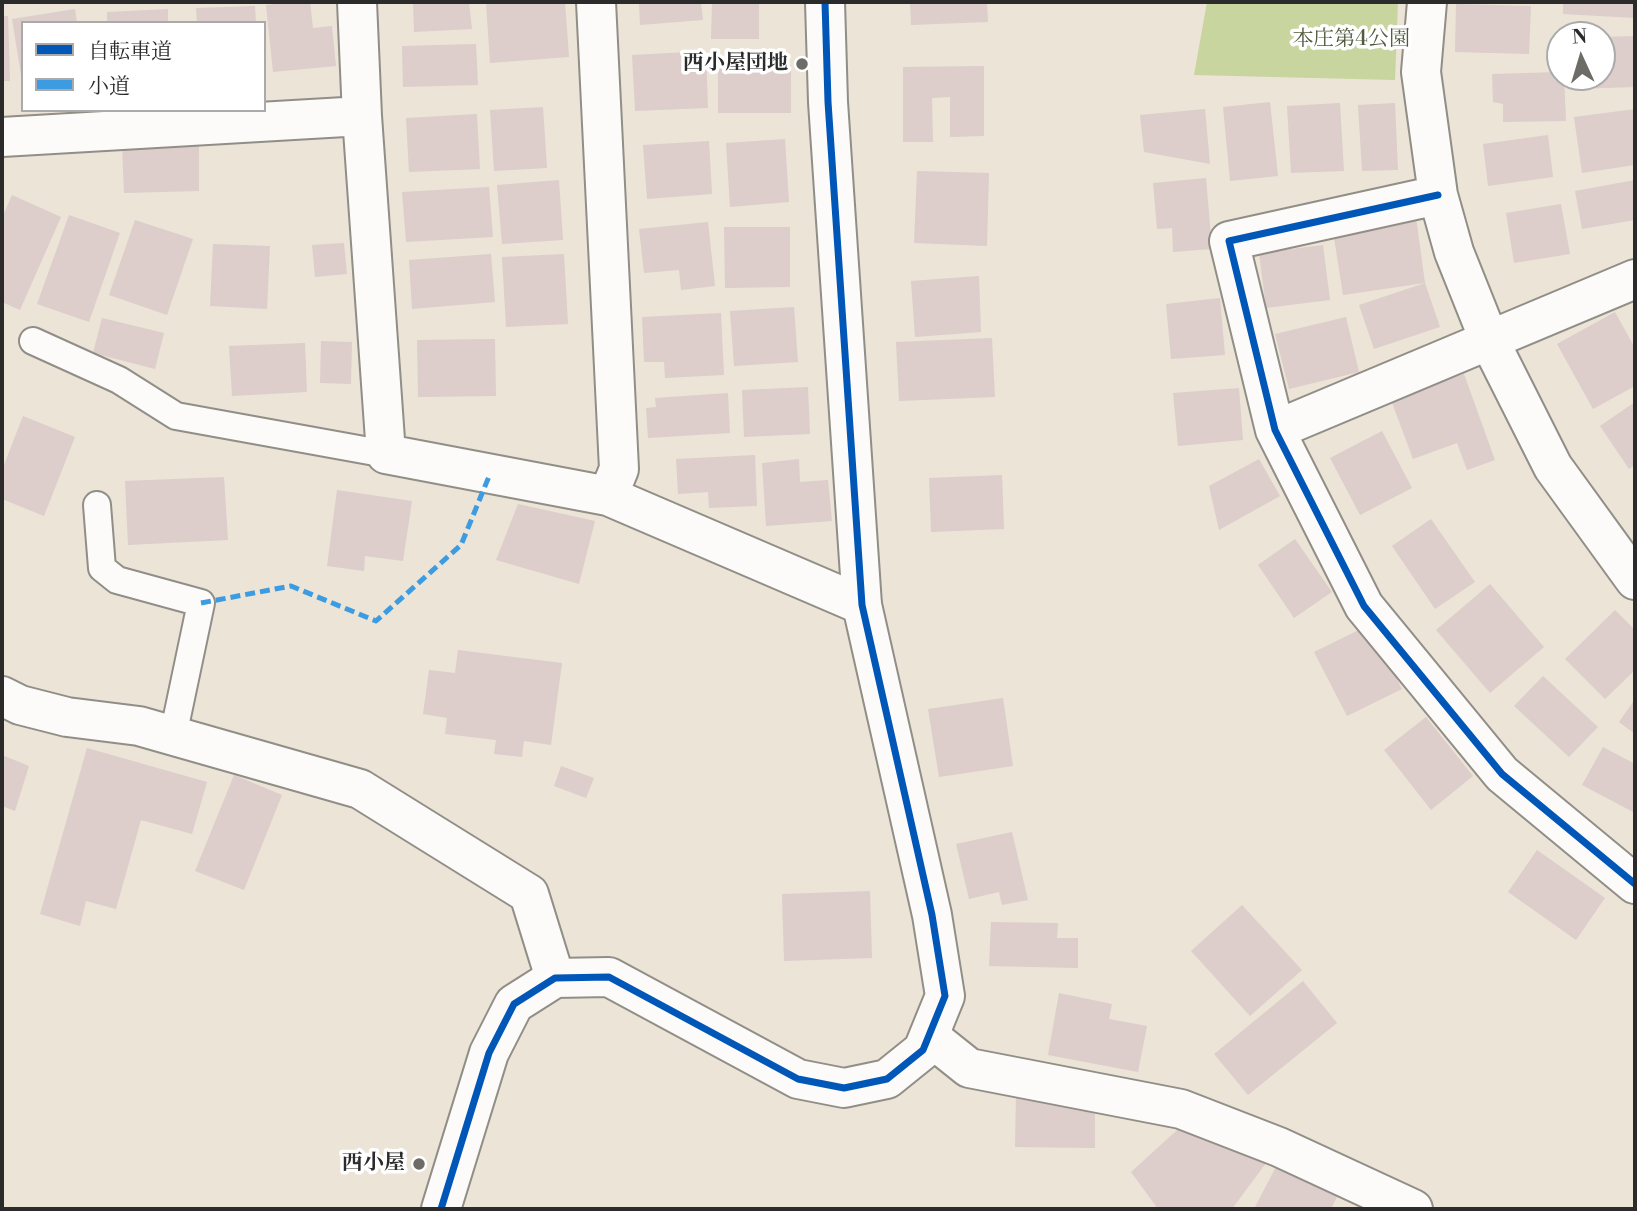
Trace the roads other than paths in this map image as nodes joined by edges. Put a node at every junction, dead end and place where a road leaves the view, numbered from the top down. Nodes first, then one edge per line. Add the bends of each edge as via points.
1 (357, 2) edge
2 (596, 2) edge
3 (825, 2) edge
4 (1427, 2) edge
5 (362, 116) junction
6 (2, 137) edge
7 (1438, 195) junction
8 (1635, 279) edge
9 (33, 341) dead end
10 (1490, 342) junction
11 (1275, 430) junction
12 (386, 454) junction
13 (608, 496) junction
14 (97, 505) dead end
15 (1635, 580) edge
16 (862, 605) junction
17 (2, 696) edge
18 (173, 736) junction
19 (1635, 884) edge
20 (555, 978) junction
21 (929, 1036) junction
22 (441, 1209) edge
23 (1413, 1209) edge

1 - 5 street
2 - 13 street via 619,469
3 - 16 street
4 - 7 street via 1420,72
5 - 6 street
5 - 12 street
7 - 10 street via 1454,252
7 - 11 street via 1229,241
8 - 10 street
9 - 12 lane via 119,380 176,416
10 - 11 street
10 - 15 street via 1553,467
11 - 19 street via 1364,606 1502,774
12 - 13 street
13 - 16 street
14 - 18 lane via 102,568 117,580 201,603
16 - 21 street via 932,915 945,996
17 - 18 street via 67,717 139,726
18 - 20 street via 360,789 529,894
20 - 21 street via 609,977 798,1079 844,1088 887,1079 923,1050
20 - 22 street via 514,1004 489,1053
21 - 23 street via 969,1068 1181,1109 1279,1147

